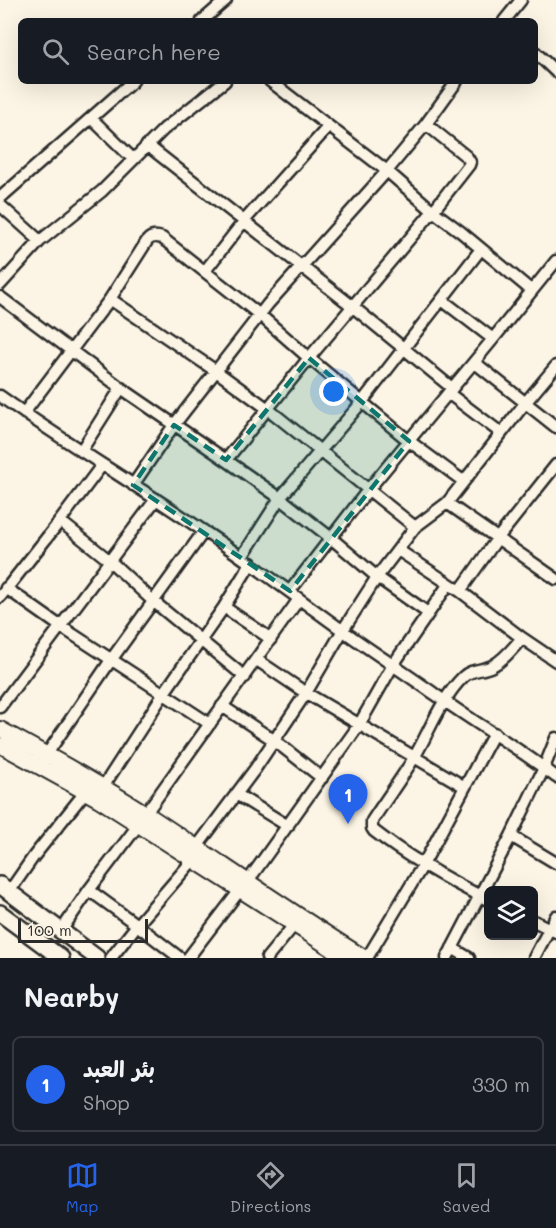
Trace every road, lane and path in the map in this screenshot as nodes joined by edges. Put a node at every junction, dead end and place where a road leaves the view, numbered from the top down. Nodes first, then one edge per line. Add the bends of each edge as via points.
1 (226, 0) edge
2 (521, 0) edge
3 (205, 18) edge
4 (506, 18) edge
5 (538, 55) edge
6 (556, 72) edge
7 (130, 84) edge
8 (221, 84) edge
9 (274, 84) edge
10 (455, 84) edge
11 (91, 118) junction
12 (426, 124) junction
13 (328, 127) junction
14 (147, 145) junction
15 (133, 159) junction
16 (387, 171) junction
17 (0, 198) edge
18 (0, 205) edge
19 (433, 211) junction
20 (244, 221) junction
21 (40, 241) junction
22 (481, 249) junction
23 (556, 261) edge
24 (302, 267) junction
25 (205, 271) junction
26 (0, 285) edge
27 (532, 291) junction
28 (0, 297) edge
29 (111, 299) junction
30 (442, 300) junction
31 (352, 306) junction
32 (260, 315) junction
33 (493, 339) junction
34 (404, 347) junction
35 (72, 351) junction
36 (309, 358) junction
37 (474, 362) junction
38 (556, 366) edge
39 (216, 371) junction
40 (121, 388) junction
41 (450, 391) junction
42 (0, 396) edge
43 (362, 402) junction
44 (526, 402) junction
45 (268, 409) junction
46 (24, 413) junction
47 (174, 424) junction
48 (556, 427) edge
49 (501, 434) junction
50 (409, 441) junction
51 (81, 451) junction
52 (321, 451) junction
53 (226, 460) junction
54 (102, 465) junction
55 (556, 465) edge
56 (463, 481) junction
57 (134, 485) junction
58 (369, 490) junction
59 (280, 498) junction
60 (156, 499) junction
61 (447, 503) junction
62 (60, 521) junction
63 (415, 527) junction
64 (204, 531) junction
65 (331, 538) junction
66 (497, 539) junction
67 (398, 550) junction
68 (246, 560) junction
69 (110, 561) junction
70 (377, 577) junction
71 (556, 579) edge
72 (448, 585) junction
73 (290, 591) junction
74 (460, 591) junction
75 (3, 592) edge
76 (299, 599) junction
77 (153, 601) junction
78 (224, 607) junction
79 (428, 613) junction
80 (60, 626) junction
81 (343, 630) junction
82 (522, 638) junction
83 (271, 639) junction
84 (201, 641) junction
85 (111, 660) junction
86 (257, 660) junction
87 (556, 661) edge
88 (393, 665) junction
89 (245, 677) junction
90 (164, 693) junction
91 (306, 693) junction
92 (444, 701) junction
93 (222, 706) junction
94 (0, 707) edge
95 (210, 724) junction
96 (359, 725) junction
97 (0, 729) edge
98 (494, 733) junction
99 (556, 739) edge
100 (274, 741) junction
101 (0, 745) edge
102 (47, 754) junction
103 (414, 758) junction
104 (544, 768) junction
105 (556, 777) edge
106 (322, 778) junction
107 (103, 787) junction
108 (465, 787) junction
109 (86, 791) junction
110 (236, 794) junction
111 (142, 819) junction
112 (288, 826) junction
113 (511, 836) junction
114 (195, 854) junction
115 (556, 863) edge
116 (423, 865) junction
117 (244, 886) junction
118 (489, 886) edge
119 (4, 888) edge
120 (89, 890) junction
121 (484, 898) edge
122 (0, 914) edge
123 (556, 916) edge
124 (298, 921) junction
125 (538, 923) edge
126 (137, 925) junction
127 (552, 930) edge
128 (61, 931) junction
129 (449, 953) edge
130 (54, 956) edge
131 (98, 958) edge
132 (111, 958) edge
133 (180, 958) edge
134 (188, 958) edge
135 (267, 958) edge
136 (346, 958) edge
137 (366, 958) edge
138 (469, 958) edge
139 (534, 958) edge

1 - 3 street
2 - 4 street
5 - 6 street
7 - 11 street
8 - 14 street
9 - 13 street
10 - 12 street
11 - 15 street
11 - 17 street
12 - 16 street
12 - 19 street via 470,162
13 - 16 street
13 - 20 street
14 - 15 street
14 - 20 street
15 - 21 street via 102,191
16 - 19 street
16 - 24 street
18 - 21 street
19 - 22 street
19 - 31 street
20 - 24 street
20 - 25 street
21 - 26 street
22 - 27 street
22 - 30 street
23 - 27 street
24 - 31 street
24 - 32 street
25 - 29 street via 162,238 150,238
25 - 32 street
27 - 33 street
28 - 35 street
29 - 35 street
29 - 39 street
30 - 33 street
30 - 34 street
31 - 34 street
31 - 36 street
32 - 36 street
32 - 39 street
33 - 37 street
34 - 41 street
34 - 43 street
35 - 40 street
35 - 46 street
36 - 43 street
36 - 45 street
37 - 41 street
37 - 44 street
38 - 44 street
39 - 45 street
39 - 47 street
40 - 47 street
40 - 51 street
41 - 49 street
41 - 50 street
42 - 46 street
43 - 50 street
43 - 52 street
44 - 48 street
44 - 49 street
45 - 52 street
45 - 53 street
46 - 51 street
47 - 53 street
47 - 57 street
49 - 56 street
50 - 56 street
50 - 58 street
51 - 54 street
52 - 58 street
52 - 59 street
53 - 59 street
54 - 57 street
54 - 62 street
55 - 66 street
56 - 61 street
57 - 60 street
58 - 63 street
58 - 65 street
59 - 65 street
59 - 68 street
60 - 64 street
60 - 69 street
61 - 63 street
61 - 66 street
62 - 69 street
62 - 75 street
63 - 67 street
64 - 68 street
64 - 77 street
65 - 70 street
65 - 73 street
66 - 71 street
66 - 74 street
67 - 70 street
67 - 72 street
68 - 73 street
68 - 78 street
69 - 77 street
69 - 80 street
70 - 79 street
70 - 81 street
72 - 74 street
72 - 79 street
73 - 76 street
74 - 82 street
75 - 80 street
76 - 81 street
76 - 83 street
77 - 84 street
77 - 85 street
78 - 83 street
78 - 84 street
79 - 88 street
80 - 85 street
80 - 94 street
81 - 88 street
81 - 91 street
82 - 87 street
82 - 92 street via 495,665 463,677
83 - 86 street
84 - 89 street
84 - 90 street
85 - 90 street
85 - 102 street
86 - 89 street
86 - 91 street
88 - 92 street
88 - 96 street
89 - 93 street
90 - 95 street
90 - 107 street
91 - 96 street
91 - 100 street
92 - 98 street
92 - 103 street
93 - 95 street
93 - 100 street
95 - 111 street
96 - 103 street
96 - 106 street
97 - 102 main road
98 - 104 street
98 - 108 street
99 - 104 street
100 - 106 street
100 - 110 street
101 - 109 main road
102 - 107 main road
103 - 108 street
103 - 116 street via 371,825
104 - 105 street
104 - 113 street
106 - 112 street
107 - 111 main road
108 - 116 street
109 - 111 main road
109 - 119 street
110 - 112 street
110 - 114 street
111 - 114 main road
111 - 120 street
112 - 117 street
113 - 115 street
113 - 118 street
114 - 117 main road
114 - 126 street
116 - 121 street
116 - 137 street
117 - 124 main road
117 - 134 street
119 - 128 highway
120 - 126 street
120 - 128 street
121 - 129 street
122 - 130 highway
123 - 127 street
124 - 135 street
124 - 136 main road
124 - 137 main road
125 - 127 street
126 - 132 street
126 - 133 street
127 - 139 street
128 - 131 highway
129 - 138 street

